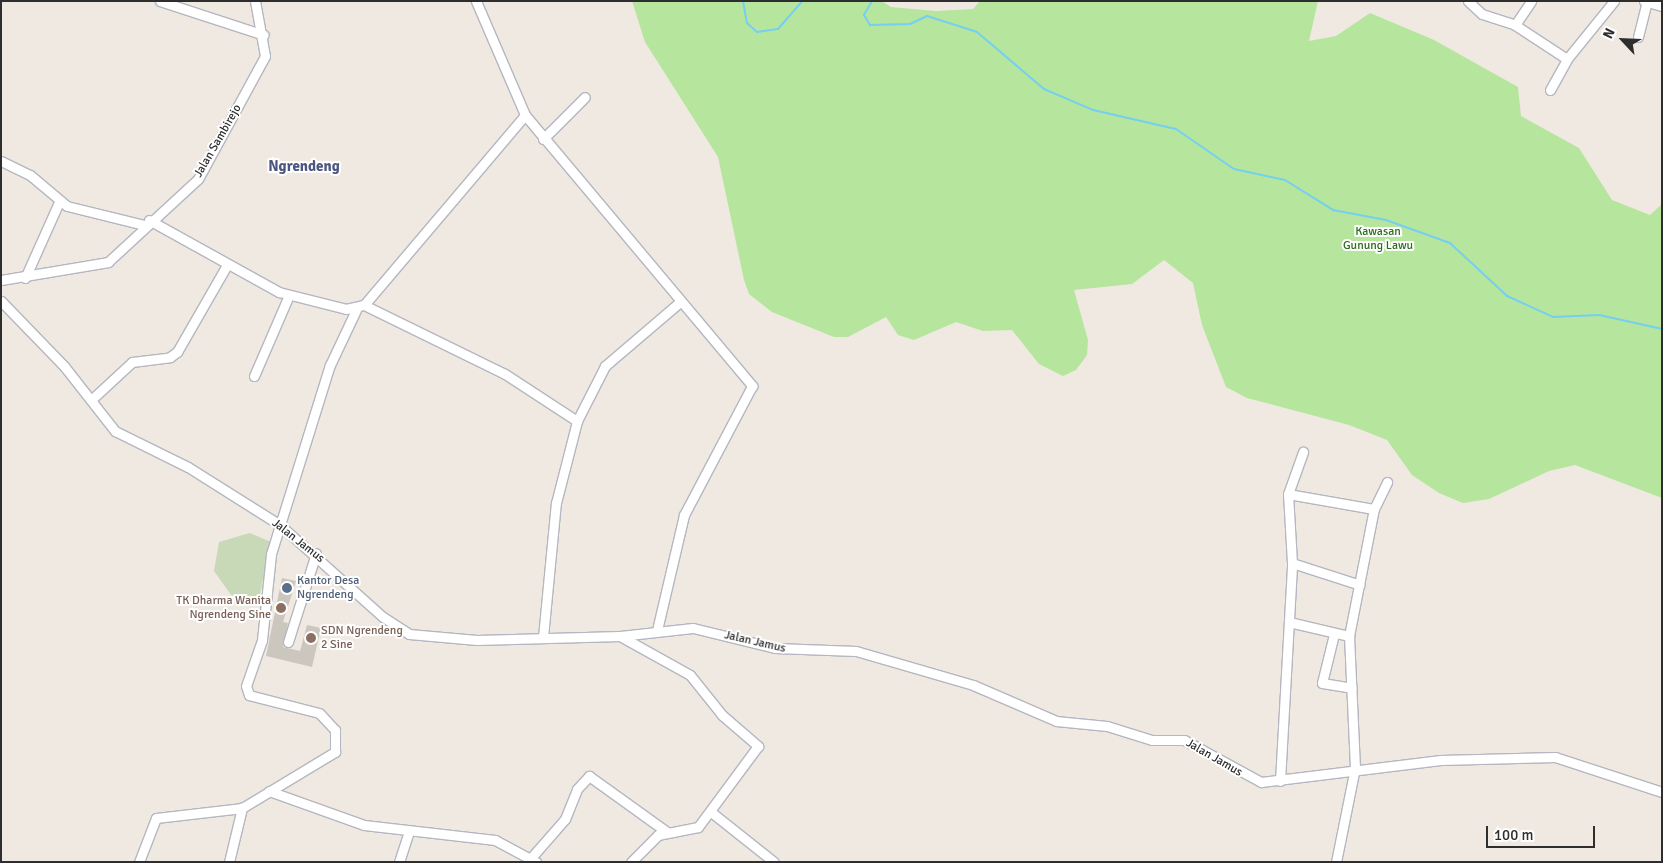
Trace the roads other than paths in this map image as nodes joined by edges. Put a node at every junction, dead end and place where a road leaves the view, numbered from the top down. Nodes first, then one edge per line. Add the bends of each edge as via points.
1 (160, 1) edge
2 (255, 1) edge
3 (476, 1) edge
4 (1468, 1) edge
5 (1531, 1) edge
6 (1614, 1) edge
7 (1646, 2) edge
8 (1662, 6) edge
9 (1515, 25) junction
10 (264, 36) junction
11 (1638, 37) dead end
12 (1567, 59) junction
13 (1550, 90) dead end
14 (585, 97) dead end
15 (525, 115) junction
16 (543, 139) junction
17 (1, 161) edge
18 (59, 202) junction
19 (146, 222) junction
20 (227, 265) junction
21 (24, 278) junction
22 (1, 280) edge
23 (289, 295) junction
24 (1, 301) edge
25 (680, 302) junction
26 (360, 307) junction
27 (254, 376) dead end
28 (91, 400) junction
29 (577, 421) junction
30 (1302, 452) dead end
31 (1387, 482) dead end
32 (1288, 494) junction
33 (1374, 509) junction
34 (280, 525) junction
35 (316, 553) junction
36 (1292, 563) junction
37 (1360, 585) junction
38 (1289, 622) junction
39 (657, 630) junction
40 (1334, 634) junction
41 (543, 636) junction
42 (620, 636) junction
43 (1349, 636) junction
44 (288, 642) dead end
45 (1352, 688) junction
46 (1355, 768) junction
47 (1280, 781) junction
48 (270, 792) junction
49 (1662, 792) edge
50 (242, 808) junction
51 (711, 812) junction
52 (409, 832) junction
53 (667, 832) junction
54 (533, 860) edge
55 (139, 862) edge
56 (229, 862) edge
57 (399, 862) edge
58 (631, 862) edge
59 (774, 862) edge
60 (1336, 862) edge

1 - 10 street
2 - 10 street, Jalan Sambirejo
3 - 15 street
4 - 9 street via 1493,19
5 - 9 street
6 - 12 street
7 - 8 street
7 - 11 street
9 - 12 street
10 - 19 street, Jalan Sambirejo via 263,62 202,174
12 - 13 street
14 - 16 street
15 - 16 street
15 - 26 street
16 - 25 street
17 - 18 street via 30,175
18 - 19 street
18 - 21 street
19 - 20 street
19 - 21 street, Jalan Sambirejo via 108,262
20 - 23 street
20 - 28 street via 177,352 170,357 132,362
21 - 22 street, Jalan Sambirejo
23 - 26 street
23 - 27 street
24 - 28 street, Jalan Jamus
25 - 29 street via 605,366
25 - 39 street via 746,375 752,391 684,515
26 - 29 street via 505,374
26 - 34 street via 330,365
28 - 34 street, Jalan Jamus via 127,440 188,467
29 - 41 street via 556,503
30 - 32 street
31 - 33 street
32 - 33 street
32 - 36 street
33 - 37 street
34 - 35 street, Jalan Jamus
34 - 48 street via 271,554 262,640 246,692 319,713 335,730 337,744 330,758
35 - 41 street, Jalan Jamus via 382,617 409,634 442,640
35 - 44 street
36 - 37 street
36 - 38 street
37 - 43 street
38 - 40 street
38 - 47 street
39 - 42 street, Jalan Jamus
39 - 47 street, Jalan Jamus via 694,628 774,648 856,652 974,685 1056,720 1107,726 1152,740 1184,740 1253,780
40 - 43 street
40 - 45 street via 1322,684
41 - 42 street, Jalan Jamus
42 - 51 street via 690,675 722,715 758,746
43 - 45 street
45 - 46 street
46 - 47 street, Jalan Jamus
46 - 49 street, Jalan Jamus via 1441,760 1555,757
46 - 60 street
48 - 50 street
48 - 52 street via 348,820
50 - 55 street via 156,818
50 - 56 street
51 - 53 street via 693,830
51 - 59 street
52 - 54 street via 484,837
52 - 57 street
53 - 54 street via 587,776 566,819
53 - 58 street via 653,838

